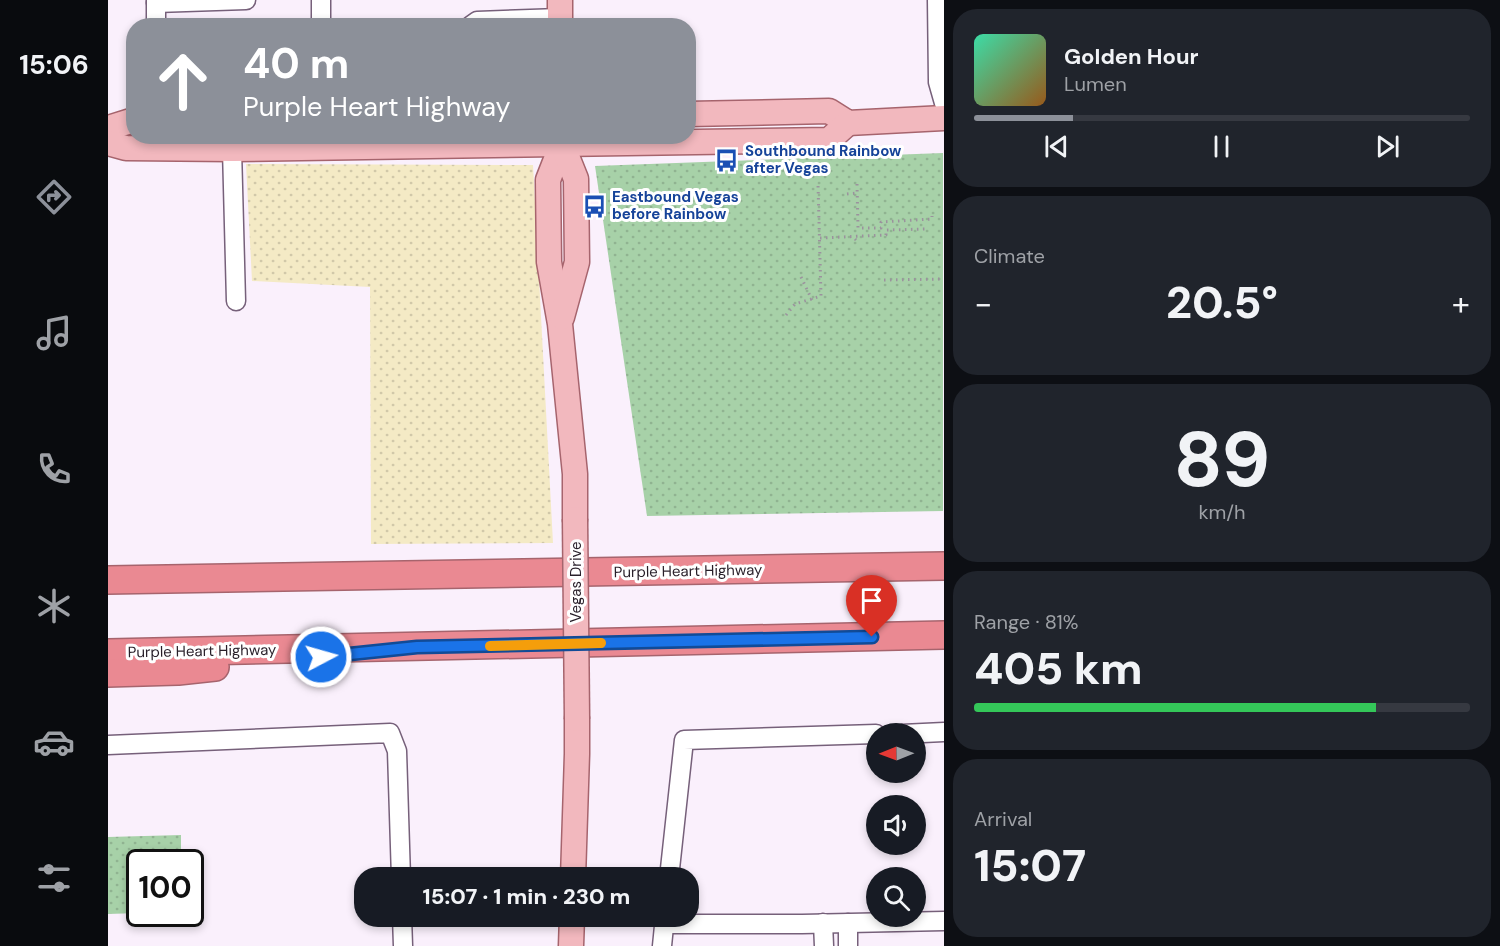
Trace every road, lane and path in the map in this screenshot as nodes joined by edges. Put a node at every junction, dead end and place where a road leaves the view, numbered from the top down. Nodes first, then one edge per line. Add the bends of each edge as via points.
1 (246, 0) edge
2 (321, 0) edge
3 (937, 0) edge
4 (156, 1) edge
5 (560, 15) edge
6 (156, 18) edge
7 (321, 18) edge
8 (543, 18) edge
9 (944, 103) edge
10 (696, 114) edge
11 (944, 118) edge
12 (126, 122) edge
13 (848, 123) junction
14 (108, 128) edge
15 (696, 140) edge
16 (108, 143) edge
17 (415, 144) edge
18 (563, 144) edge
19 (232, 149) junction
20 (818, 184) dead end
21 (857, 184) dead end
22 (857, 193) junction
23 (847, 194) dead end
24 (932, 216) dead end
25 (858, 228) junction
26 (881, 228) junction
27 (927, 229) dead end
28 (881, 235) junction
29 (819, 238) junction
30 (856, 239) junction
31 (801, 277) dead end
32 (944, 279) edge
33 (884, 280) dead end
34 (812, 300) junction
35 (236, 301) dead end
36 (786, 315) dead end
37 (944, 566) edge
38 (108, 580) edge
39 (944, 635) edge
40 (417, 647) junction
41 (108, 653) edge
42 (108, 673) edge
43 (944, 732) edge
44 (926, 733) edge
45 (866, 734) edge
46 (108, 745) edge
47 (400, 867) edge
48 (573, 867) edge
49 (670, 867) edge
50 (699, 921) edge
51 (944, 921) edge
52 (848, 922) junction
53 (823, 923) junction
54 (402, 927) edge
55 (572, 927) edge
56 (664, 927) edge
57 (402, 946) edge
58 (571, 946) edge
59 (662, 946) edge
60 (824, 946) edge
61 (848, 946) edge

1 - 4 street
2 - 7 street
3 - 9 street via 938,82
4 - 6 street
5 - 8 street
10 - 13 main road via 829,111
11 - 13 main road
12 - 14 main road
13 - 15 main road via 830,140
16 - 19 main road via 126,148
17 - 19 main road
18 - 48 main road, Vegas Drive, bridge via 576,179 577,262 560,324 575,474 577,753
19 - 35 street
20 - 29 path
21 - 22 path
22 - 23 path
22 - 25 path
24 - 26 path via 881,222
25 - 26 path
25 - 30 path
26 - 28 path
27 - 28 path via 886,231 886,235
28 - 30 path
29 - 30 path
29 - 34 path via 821,296
31 - 34 path
32 - 33 path
34 - 36 path via 795,304
37 - 38 highway, Purple Heart Highway
39 - 40 highway, Purple Heart Highway
40 - 41 highway, Purple Heart Highway
40 - 42 highway via 178,671
43 - 44 street
45 - 49 street via 684,740
46 - 47 street via 390,734 397,751
50 - 53 street
51 - 52 street
52 - 53 street
52 - 61 street
53 - 60 street
54 - 57 street
55 - 58 main road
56 - 59 street

